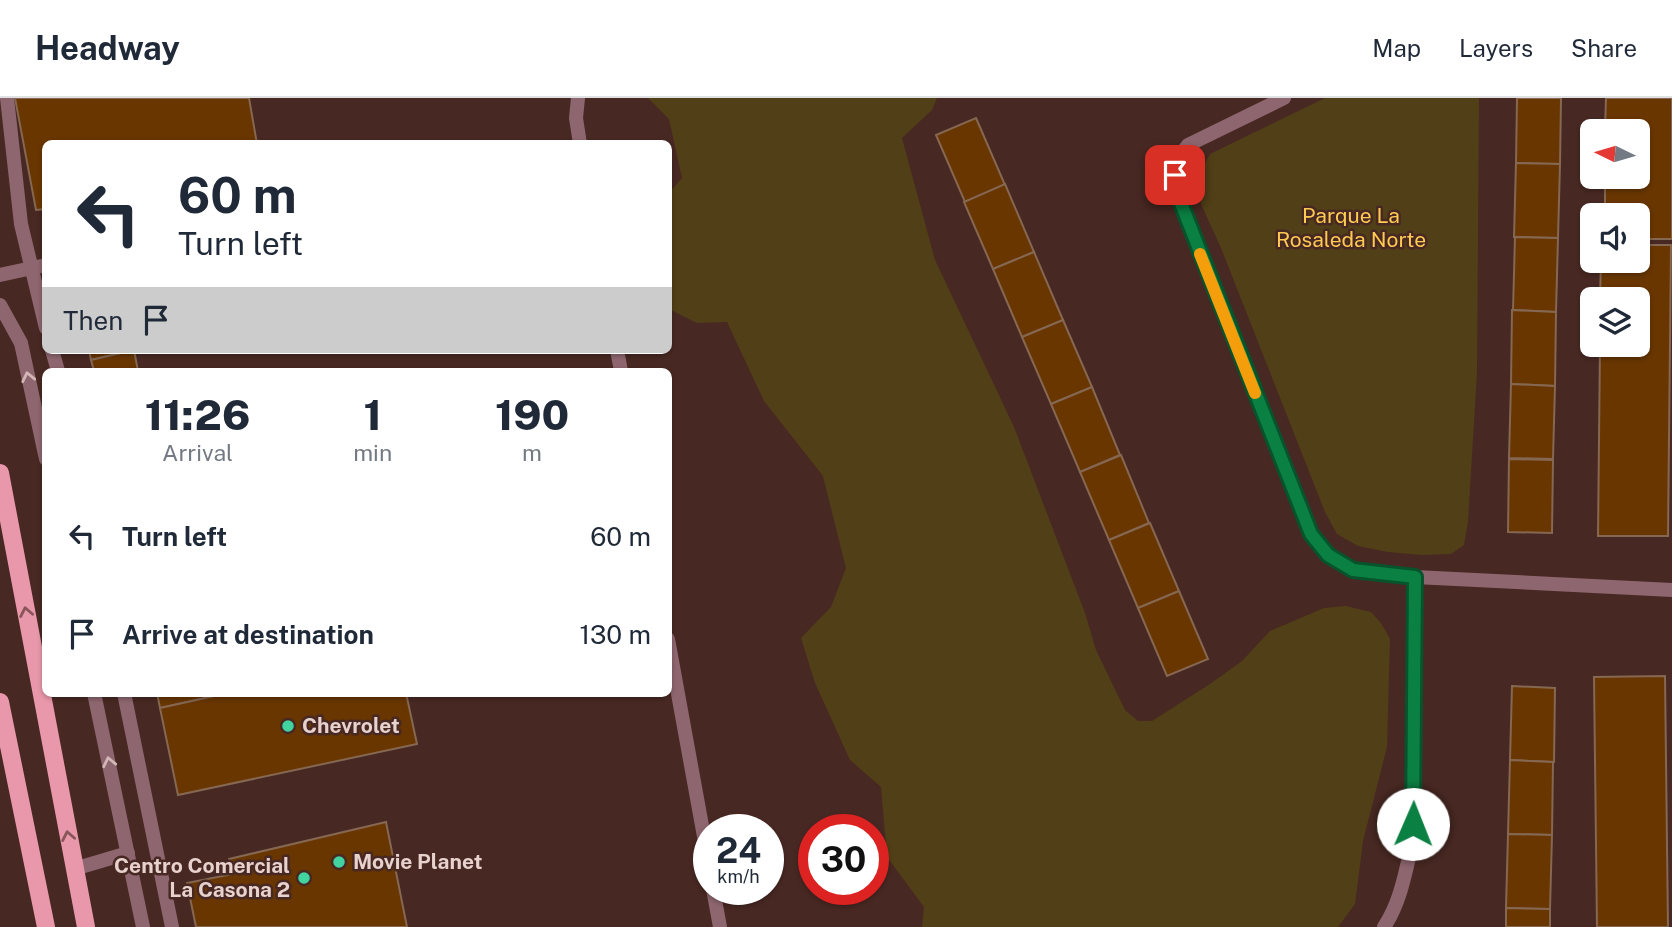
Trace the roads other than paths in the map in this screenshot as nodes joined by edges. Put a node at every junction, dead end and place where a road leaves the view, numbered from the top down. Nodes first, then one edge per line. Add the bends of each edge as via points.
1 (7, 98) edge
2 (578, 98) edge
3 (1284, 98) edge
4 (579, 140) edge
5 (42, 266) edge
6 (30, 268) junction
7 (0, 275) edge
8 (0, 305) edge
9 (42, 313) edge
10 (42, 440) edge
11 (0, 473) edge
12 (1415, 577) junction
13 (1672, 590) edge
14 (672, 661) edge
15 (95, 697) edge
16 (125, 697) edge
17 (0, 702) edge
18 (700, 814) edge
19 (128, 853) junction
20 (74, 869) junction
21 (716, 905) edge
22 (46, 927) edge
23 (86, 927) edge
24 (143, 927) edge
25 (172, 927) edge
26 (720, 927) edge
27 (1384, 927) edge

1 - 6 street via 20,224
2 - 4 street
3 - 12 street via 1188,145 1177,159 1177,193 1311,534 1328,555 1353,570
5 - 6 street
6 - 7 street
6 - 9 street
10 -> 8 street via 21,343
20 -> 11 main road
12 - 13 street
12 - 27 street via 1413,839 1404,878
14 - 18 street
19 -> 15 street
16 - 25 street
17 - 22 main road
19 - 20 street
19 - 24 street
20 - 23 main road
21 - 26 street

